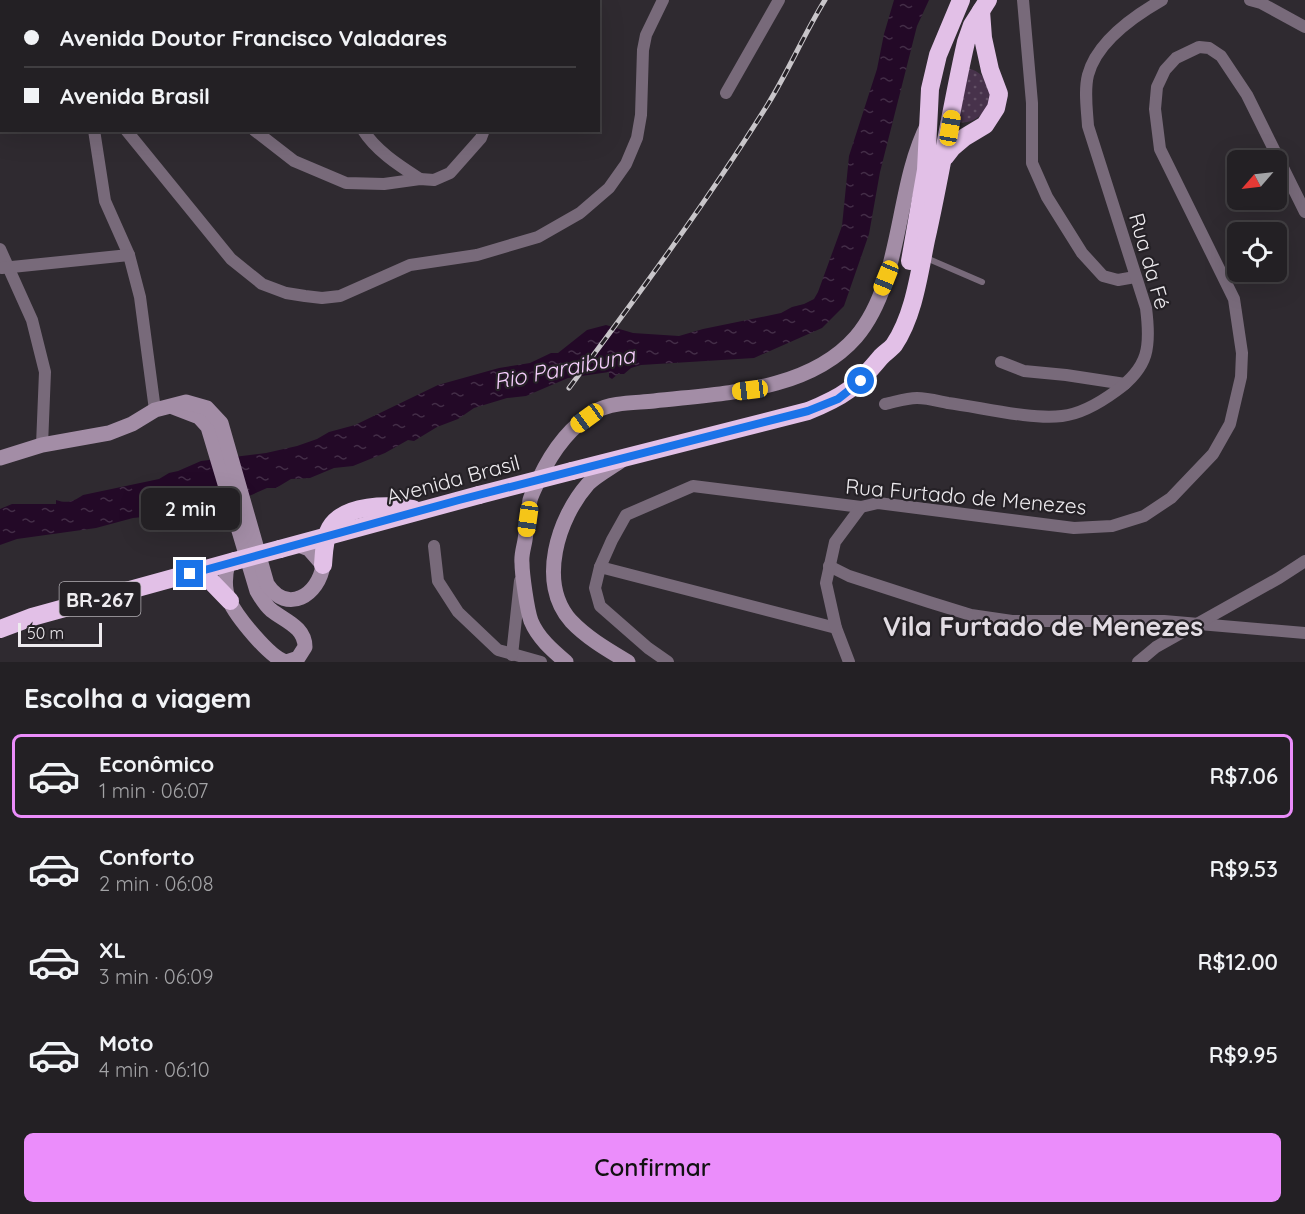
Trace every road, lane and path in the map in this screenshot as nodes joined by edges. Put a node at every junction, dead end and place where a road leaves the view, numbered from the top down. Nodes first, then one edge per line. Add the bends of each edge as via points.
1 (351, 0) edge
2 (378, 0) edge
3 (663, 0) edge
4 (779, 0) edge
5 (961, 0) edge
6 (1023, 0) edge
7 (1162, 0) edge
8 (1250, 0) edge
9 (984, 6) edge
10 (1305, 27) edge
11 (962, 62) junction
12 (990, 70) junction
13 (930, 88) junction
14 (726, 93) dead end
15 (928, 124) junction
16 (950, 128) junction
17 (978, 129) junction
18 (94, 132) edge
19 (128, 132) edge
20 (258, 132) edge
21 (364, 132) edge
22 (483, 132) edge
23 (944, 159) junction
24 (420, 179) junction
25 (1305, 212) edge
26 (0, 249) edge
27 (918, 250) junction
28 (129, 255) junction
29 (4, 268) edge
30 (1135, 277) junction
31 (982, 282) dead end
32 (1001, 362) dead end
33 (1125, 384) junction
34 (885, 404) dead end
35 (155, 410) junction
36 (42, 445) junction
37 (0, 458) edge
38 (622, 459) junction
39 (861, 507) junction
40 (245, 525) junction
41 (327, 536) junction
42 (434, 546) dead end
43 (288, 547) junction
44 (1305, 561) edge
45 (232, 562) junction
46 (522, 562) junction
47 (323, 565) junction
48 (829, 566) junction
49 (600, 567) junction
50 (201, 571) junction
51 (230, 601) junction
52 (1198, 624) junction
53 (836, 628) junction
54 (0, 629) edge
55 (1305, 633) edge
56 (512, 655) junction
57 (542, 662) edge
58 (566, 662) edge
59 (628, 662) edge
60 (668, 662) edge
61 (849, 662) edge
62 (1138, 662) edge

1 - 2 street
3 - 19 street via 643,50 637,138 626,165 609,188 580,213 538,237 477,255 410,265 340,296 296,294 262,284 231,259
4 - 14 street
5 - 13 highway via 938,55
6 - 30 street via 1032,103 1032,162 1047,197 1082,253 1104,276 1118,280
7 - 30 street, Rua da Fé via 1109,39 1088,74 1088,126
8 - 10 street
9 - 11 highway via 972,25
9 - 12 highway via 983,38
11 - 12 highway
11 - 13 highway via 944,68
11 - 16 highway
12 - 17 highway via 999,94 996,108
13 - 15 highway
13 - 16 highway via 935,114
15 - 27 highway
15 - 46 main road via 907,180 886,278 856,337 808,373 779,383 598,410 576,426 550,456 531,497
16 - 17 highway
16 - 23 highway
17 - 23 highway
18 - 28 street via 105,201
20 - 24 street via 294,161 346,183 384,184
21 - 24 street via 394,162
22 - 24 street via 450,173 434,180
23 - 27 highway
25 - 39 street, Rua Furtado de Menezes via 1247,95 1221,56 1199,47 1176,58 1156,87 1160,149 1234,299 1242,353 1241,377 1230,424 1213,454 1171,498 1144,516 1112,526 1074,528 878,503
26 - 29 street
27 - 31 lane
27 - 38 highway, Avenida Brasil via 883,341 882,356 861,381 838,399 808,411
28 - 29 street
28 - 35 street via 140,297
29 - 36 street via 32,320 45,372
30 - 33 street, Rua da Fé via 1146,308 1148,346 1135,376
32 - 33 street via 1023,370
33 - 34 street, Rua da Fé via 1108,397 1064,416 1042,417 916,398
35 - 36 main road via 109,433
35 - 40 main road via 173,407 199,417 218,433
36 - 37 main road
38 - 41 highway, Avenida Brasil, bridge via 420,510 392,506 358,510 337,520
38 - 59 main road via 590,482 571,506 559,533 554,561 557,597 570,620
39 - 48 street via 836,542
39 - 49 street, Rua Furtado de Menezes via 693,486 626,515
40 - 47 main road via 267,584 276,595 288,600 303,596 315,586
40 - 51 main road via 260,598 303,634 303,653 286,662 274,657
41 - 43 highway, BR-267
41 - 47 highway
42 - 56 street via 438,581 458,612 498,650
43 - 45 highway, BR-267, bridge
43 - 47 main road via 309,549
44 - 52 street
45 - 50 highway, BR-267
45 - 51 main road via 226,583
46 - 56 street
46 - 58 main road via 531,620 546,644
48 - 52 street via 970,615 1012,621
48 - 53 street via 826,583
49 - 53 street
49 - 60 street, Rua Furtado de Menezes via 595,588 600,606
50 - 51 highway
50 - 54 highway, BR-267
52 - 55 street
52 - 62 street via 1156,647
53 - 61 street
56 - 57 street

